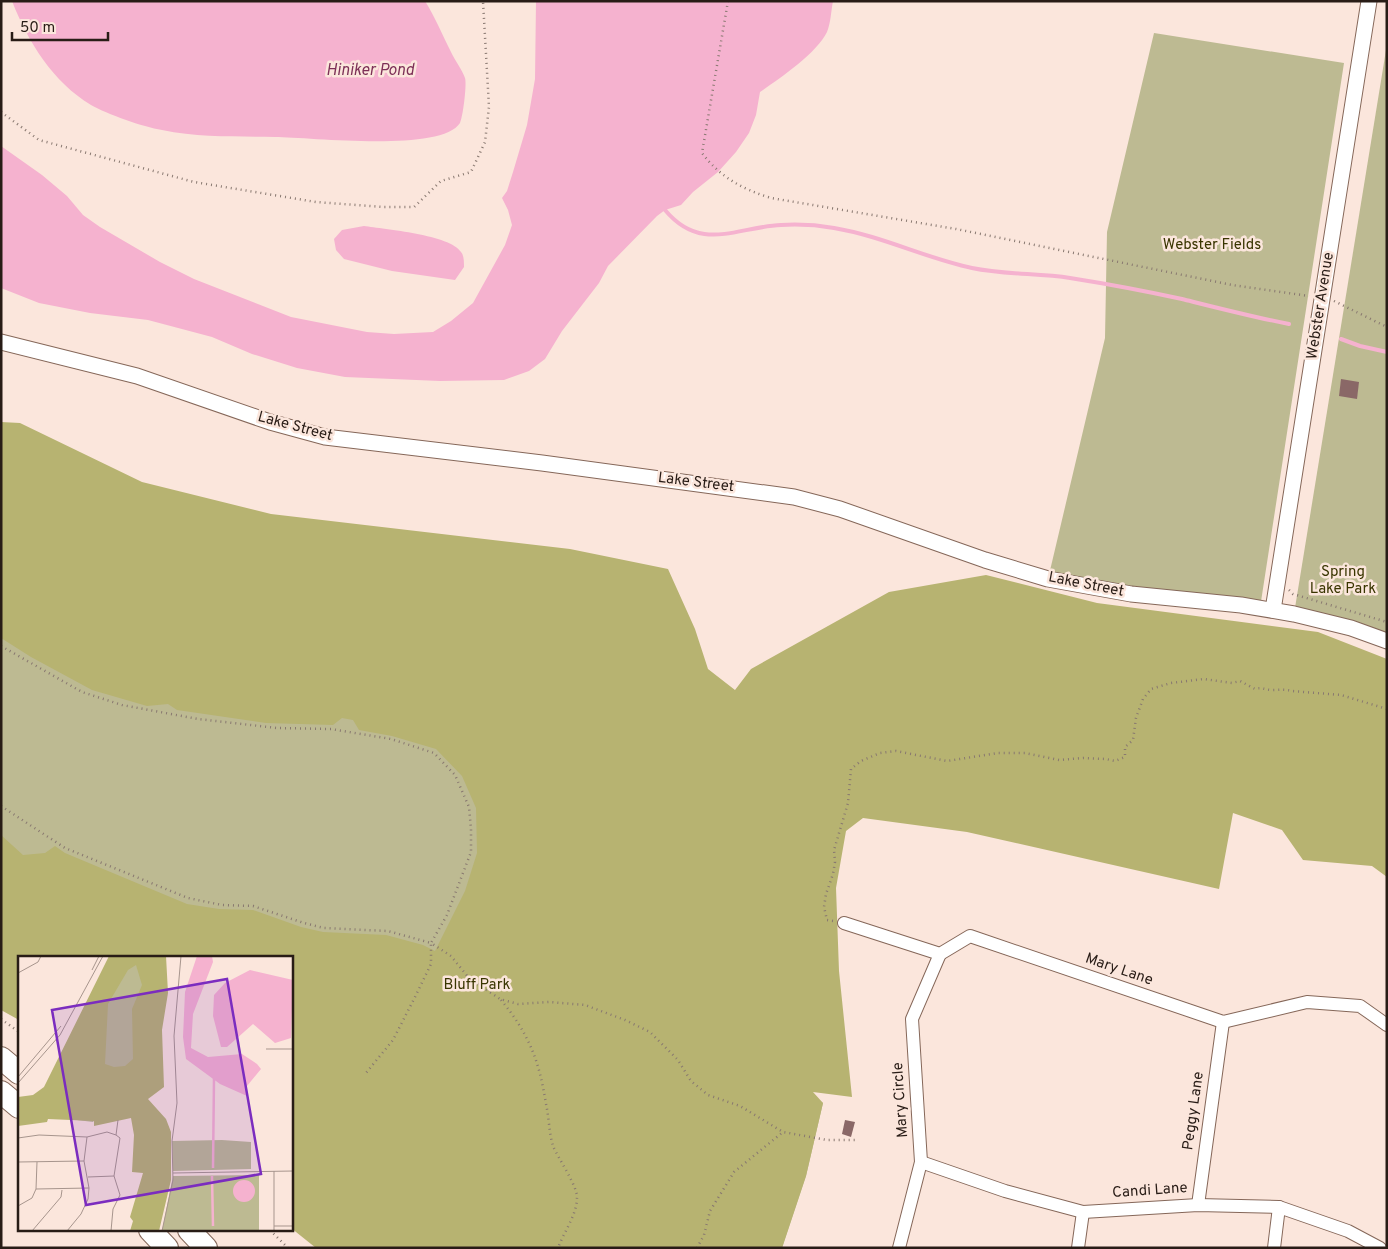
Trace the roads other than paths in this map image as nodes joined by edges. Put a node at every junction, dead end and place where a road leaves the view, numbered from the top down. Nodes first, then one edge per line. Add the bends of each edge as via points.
1 (1369, 1) edge
2 (1, 342) edge
3 (1273, 610) junction
4 (1387, 642) edge
5 (844, 923) road end
6 (940, 954) junction
7 (1223, 1022) junction
8 (1387, 1025) edge
9 (1, 1058) edge
10 (18, 1071) edge
11 (1, 1092) edge
12 (18, 1106) edge
13 (921, 1162) junction
14 (1198, 1205) junction
15 (1279, 1207) junction
16 (1083, 1212) junction
17 (152, 1232) edge
18 (191, 1232) edge
19 (167, 1248) edge
20 (206, 1248) edge
21 (899, 1248) edge
22 (1078, 1248) edge
23 (1274, 1248) edge
24 (1380, 1248) edge

1 - 3 street, Webster Avenue
2 - 3 street, Lake Street via 137,376 270,422 325,437 794,497 840,509 985,560 1048,578 1131,594
3 - 4 street, Lake Street via 1351,628
5 - 6 street
6 - 7 street, Mary Lane via 970,936
6 - 13 street, Mary Circle via 912,1019
7 - 8 street via 1308,1002 1360,1006
7 - 14 street, Peggy Lane
9 - 10 highway
11 - 12 highway
13 - 16 street, Candi Lane via 1004,1192
13 - 21 street, Mary Circle
14 - 15 street, Candi Lane
14 - 16 street, Candi Lane
15 - 23 street
15 - 24 street, Candi Lane via 1348,1230
16 - 22 street
17 - 19 highway
18 - 20 highway

